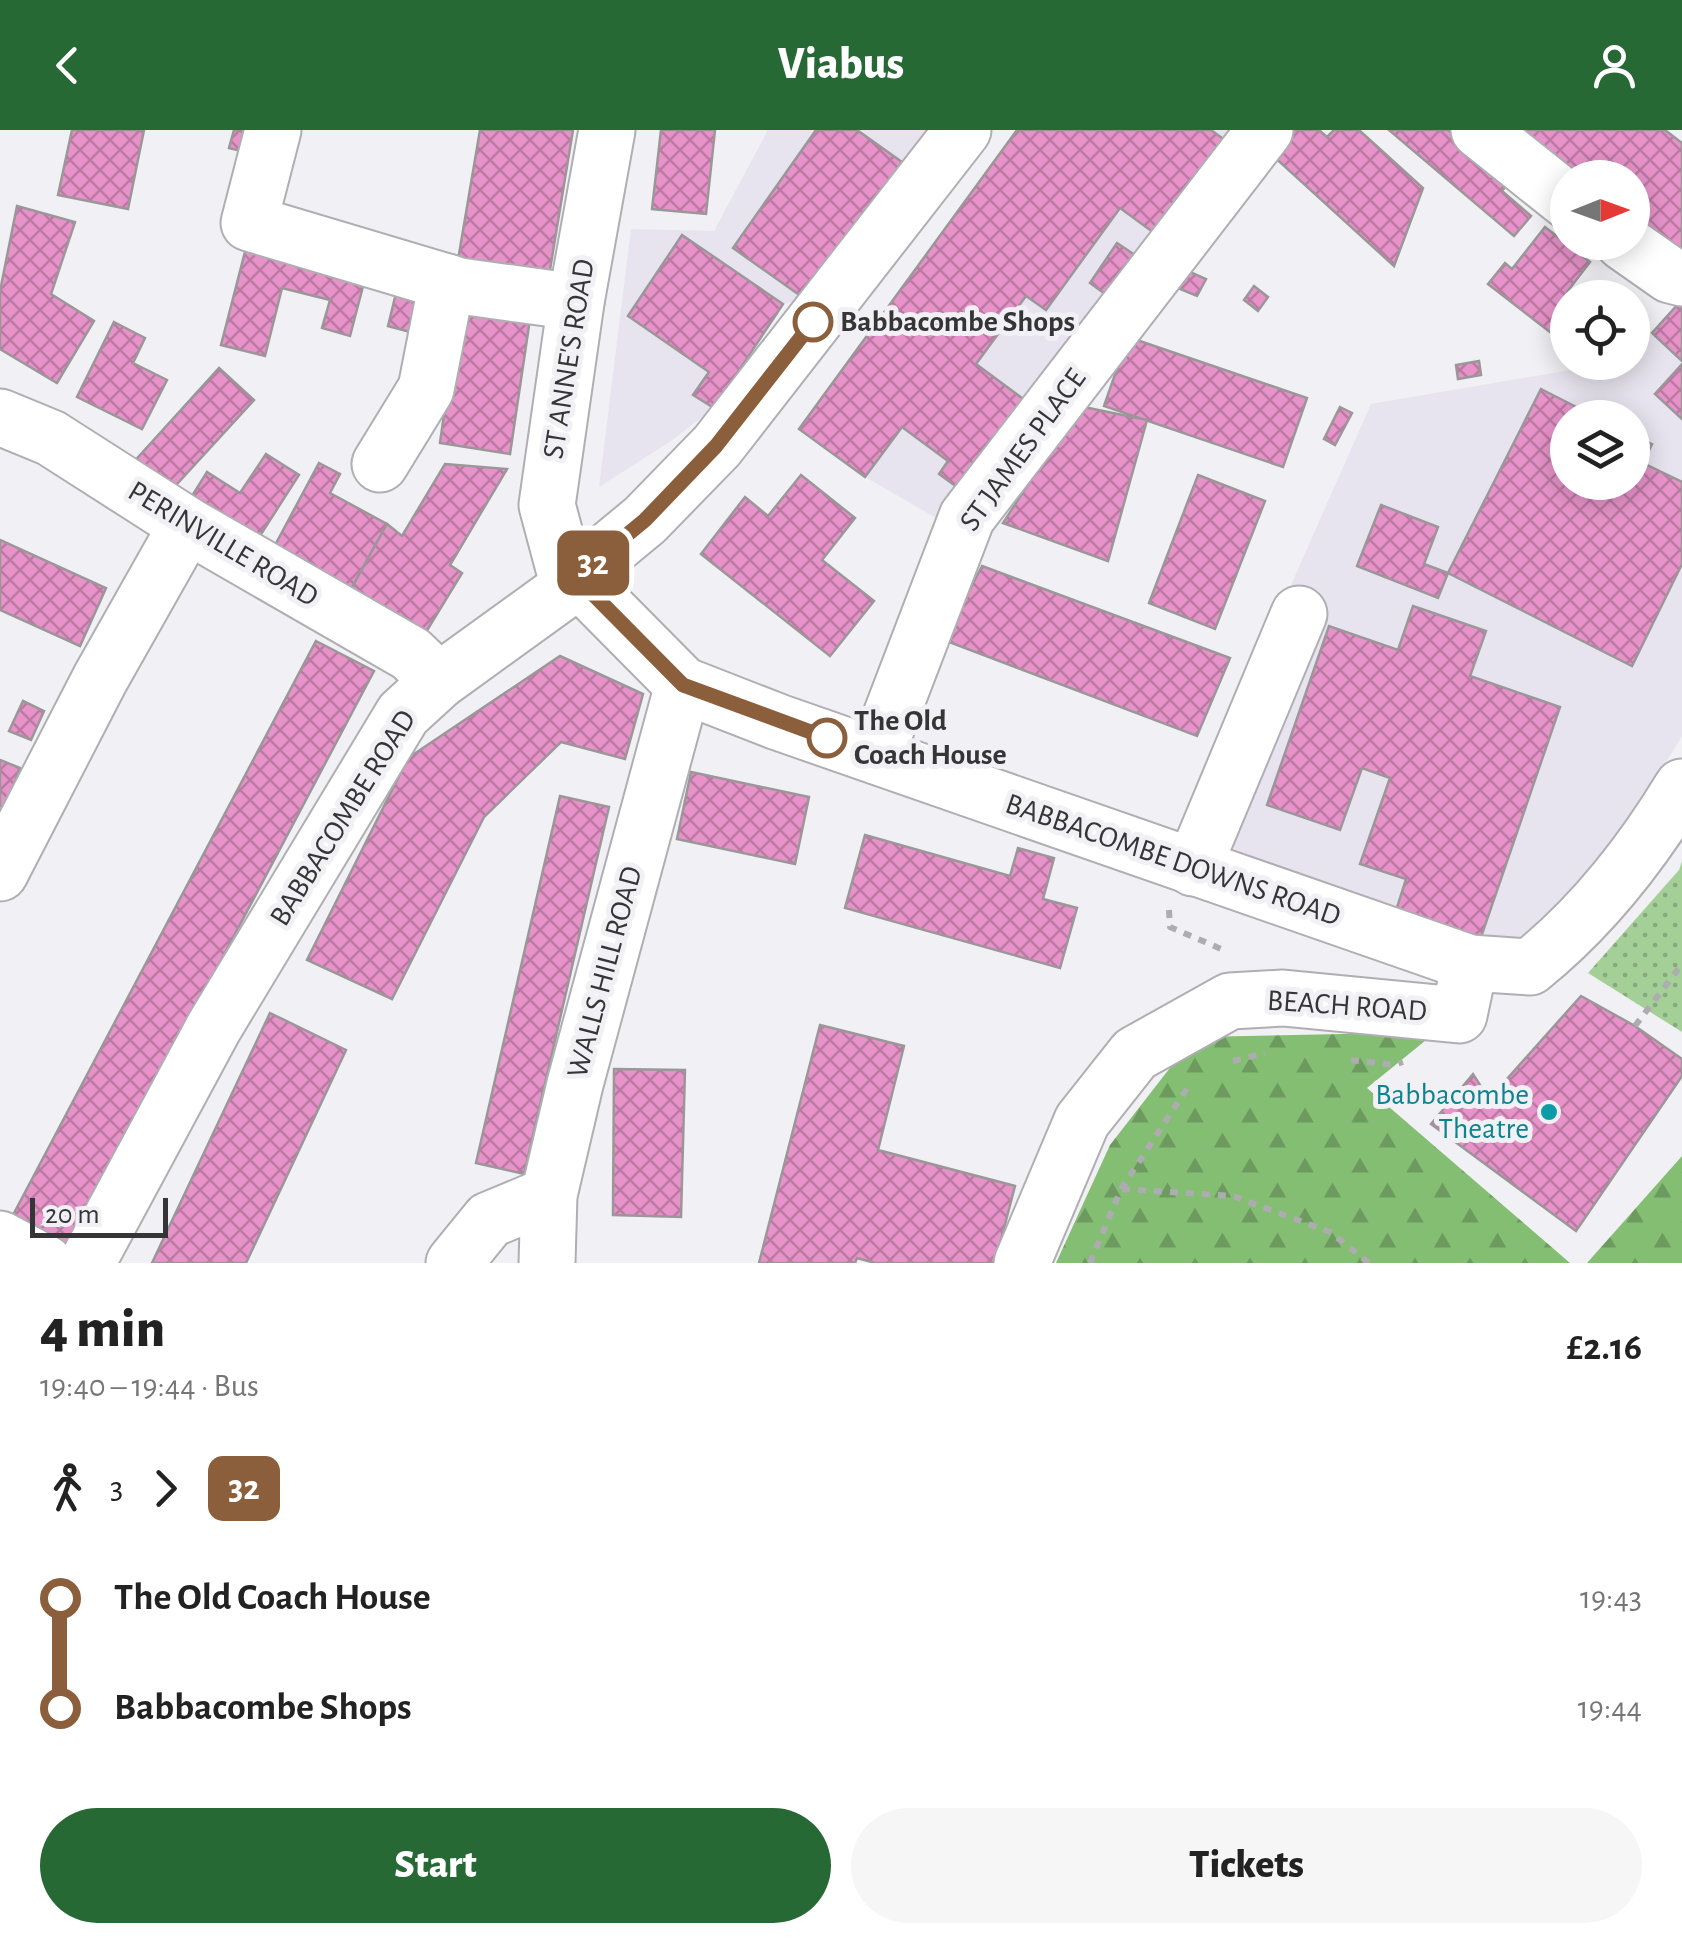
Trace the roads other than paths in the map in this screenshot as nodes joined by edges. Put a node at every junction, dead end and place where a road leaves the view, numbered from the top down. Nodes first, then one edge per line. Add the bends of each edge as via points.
1 (273, 130) edge
2 (606, 130) edge
3 (1265, 130) edge
4 (1479, 130) edge
5 (940, 142) edge
6 (1550, 186) edge
7 (1649, 260) edge
8 (1682, 278) edge
9 (448, 282) junction
10 (576, 302) junction
11 (0, 417) edge
12 (380, 464) dead end
13 (187, 525) junction
14 (573, 582) junction
15 (1299, 614) dead end
16 (439, 682) junction
17 (683, 685) junction
18 (876, 755) junction
19 (1682, 786) edge
20 (1180, 864) junction
21 (0, 873) edge
22 (1470, 963) junction
23 (549, 1195) junction
24 (0, 1239) edge
25 (45, 1263) edge
26 (86, 1263) edge
27 (454, 1263) edge
28 (547, 1263) edge
29 (1022, 1263) edge

1 - 9 street via 249,224
2 - 10 street, ST ANNE'S ROAD
3 - 18 street, ST JAMES PLACE via 967,518
4 - 6 street
5 - 14 street, BABBACOMBE ROAD via 716,446
7 - 8 street
9 - 10 street
9 - 12 street via 426,389
10 - 14 street, ST ANNE'S ROAD via 547,505
11 - 13 street, PERINVILLE ROAD via 51,438
13 - 16 street, PERINVILLE ROAD via 411,654
13 - 21 street
14 - 16 street, BABBACOMBE ROAD
14 - 17 street, BABBACOMBE DOWNS ROAD
15 - 20 street
16 - 26 street, BABBACOMBE ROAD via 403,714 214,1027
17 - 18 street, BABBACOMBE DOWNS ROAD
17 - 23 street, WALLS HILL ROAD
18 - 20 street, BABBACOMBE DOWNS ROAD
19 - 22 street, BABBACOMBE DOWNS ROAD via 1570,935 1530,967
20 - 22 street, BABBACOMBE DOWNS ROAD
22 - 29 street, BEACH ROAD via 1459,1015 1281,1024 1230,1000 1135,1054 1082,1121
23 - 27 street via 489,1220
23 - 28 street, WALLS HILL ROAD
24 - 25 street

